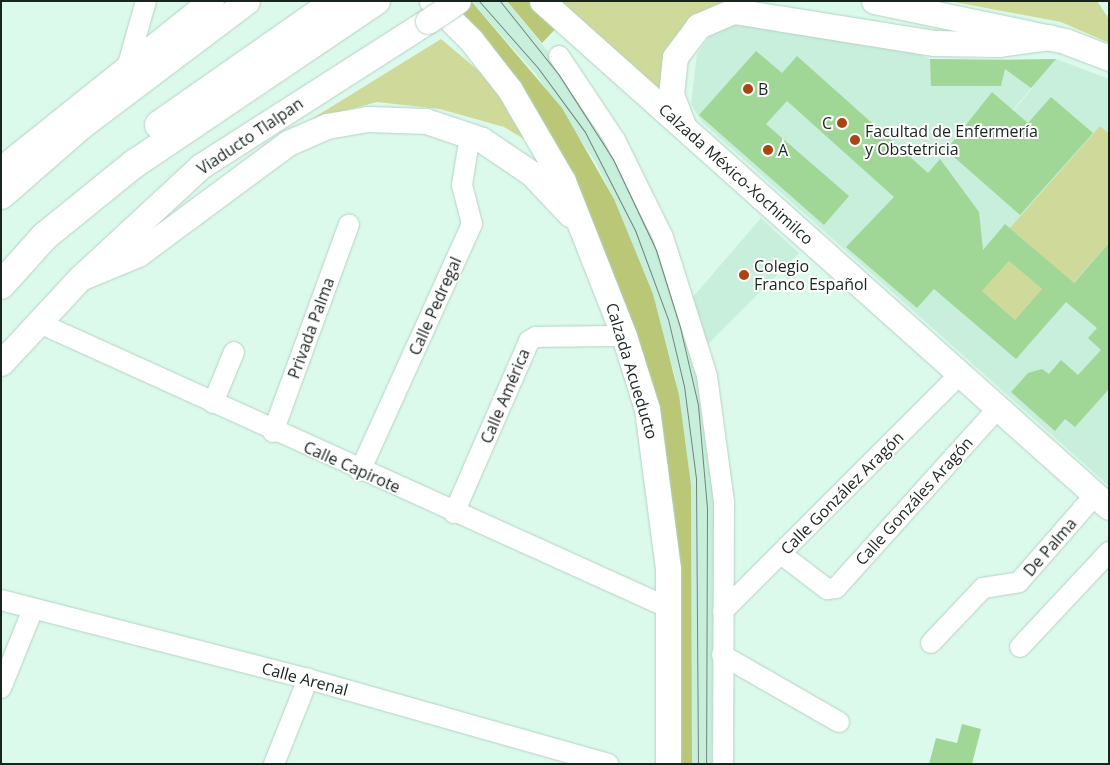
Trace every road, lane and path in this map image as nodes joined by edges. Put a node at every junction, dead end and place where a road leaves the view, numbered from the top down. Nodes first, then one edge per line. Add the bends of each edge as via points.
1 (146, 1) edge
2 (211, 1) edge
3 (247, 1) edge
4 (336, 1) edge
5 (376, 1) edge
6 (458, 1) edge
7 (542, 1) edge
8 (874, 1) edge
9 (430, 11) edge
10 (1050, 37) junction
11 (559, 56) dead end
12 (1109, 58) edge
13 (127, 68) junction
14 (686, 130) junction
15 (470, 135) junction
16 (1, 169) edge
17 (1, 196) edge
18 (349, 224) dead end
19 (580, 226) junction
20 (1, 258) edge
21 (80, 278) junction
22 (1, 285) edge
23 (37, 322) junction
24 (624, 336) junction
25 (234, 352) dead end
26 (1, 363) edge
27 (960, 374) junction
28 (213, 403) junction
29 (998, 408) junction
30 (273, 432) junction
31 (360, 471) junction
32 (1102, 501) edge
33 (454, 513) junction
34 (1109, 552) edge
35 (781, 554) junction
36 (1, 600) edge
37 (669, 608) junction
38 (33, 609) junction
39 (723, 611) junction
40 (931, 643) dead end
41 (1020, 647) dead end
42 (722, 655) junction
43 (308, 679) junction
44 (1, 688) edge
45 (839, 722) dead end
46 (564, 758) edge
47 (274, 764) edge
48 (608, 764) edge
49 (668, 764) edge
50 (723, 764) edge

1 - 13 street
2 - 13 main road
3 - 17 main road via 80,127
4 - 20 highway via 202,91 38,218
5 - 22 highway via 134,164 45,236
6 - 9 main road, Viaducto Tlalpan, bridge
7 - 14 main road, Calzada México-Xochimilco
8 - 10 main road
9 - 19 main road, Calzada Acueducto via 471,40 510,90 563,181
9 - 21 main road, Viaducto Tlalpan via 201,166
10 - 12 main road
10 - 14 main road via 998,44 934,43 747,10 721,14 694,30 675,57 671,95
11 - 39 street via 632,172 666,246 693,323 720,466
13 - 16 main road
14 - 27 main road, Calzada México-Xochimilco
15 - 19 main road via 531,173
15 - 21 main road via 426,121 386,118 313,131 270,154 138,254
15 - 31 street, Calle Pedregal via 462,185 472,224
18 - 30 street, Privada Palma
19 - 24 main road, Calzada Acueducto
21 - 23 main road, Viaducto Tlalpan
23 - 26 main road, Viaducto Tlalpan
23 - 28 street, Calle Capirote
24 - 33 street, Calle América via 536,337 529,341
24 - 37 main road, Calzada Acueducto via 655,446
25 - 28 street
27 - 29 main road, Calzada México-Xochimilco
27 - 35 street, Calle González Aragón
28 - 30 street, Calle Capirote
29 - 32 main road, Calzada México-Xochimilco
29 - 35 street, Calle Gonzáles Aragón via 836,588 827,588
30 - 31 street, Calle Capirote
31 - 33 street, Calle Capirote
32 - 40 street, De Palma via 1019,582 983,588
33 - 37 street, Calle Capirote
34 - 41 street
35 - 39 street, Calle González Aragón
36 - 38 street, Calle Arenal
37 - 49 main road, Calzada Acueducto
38 - 43 street, Calle Arenal
38 - 44 street
39 - 42 street
42 - 45 street
42 - 50 street
43 - 46 street, Calle Arenal
43 - 47 street
46 - 48 street, Calle Arenal

